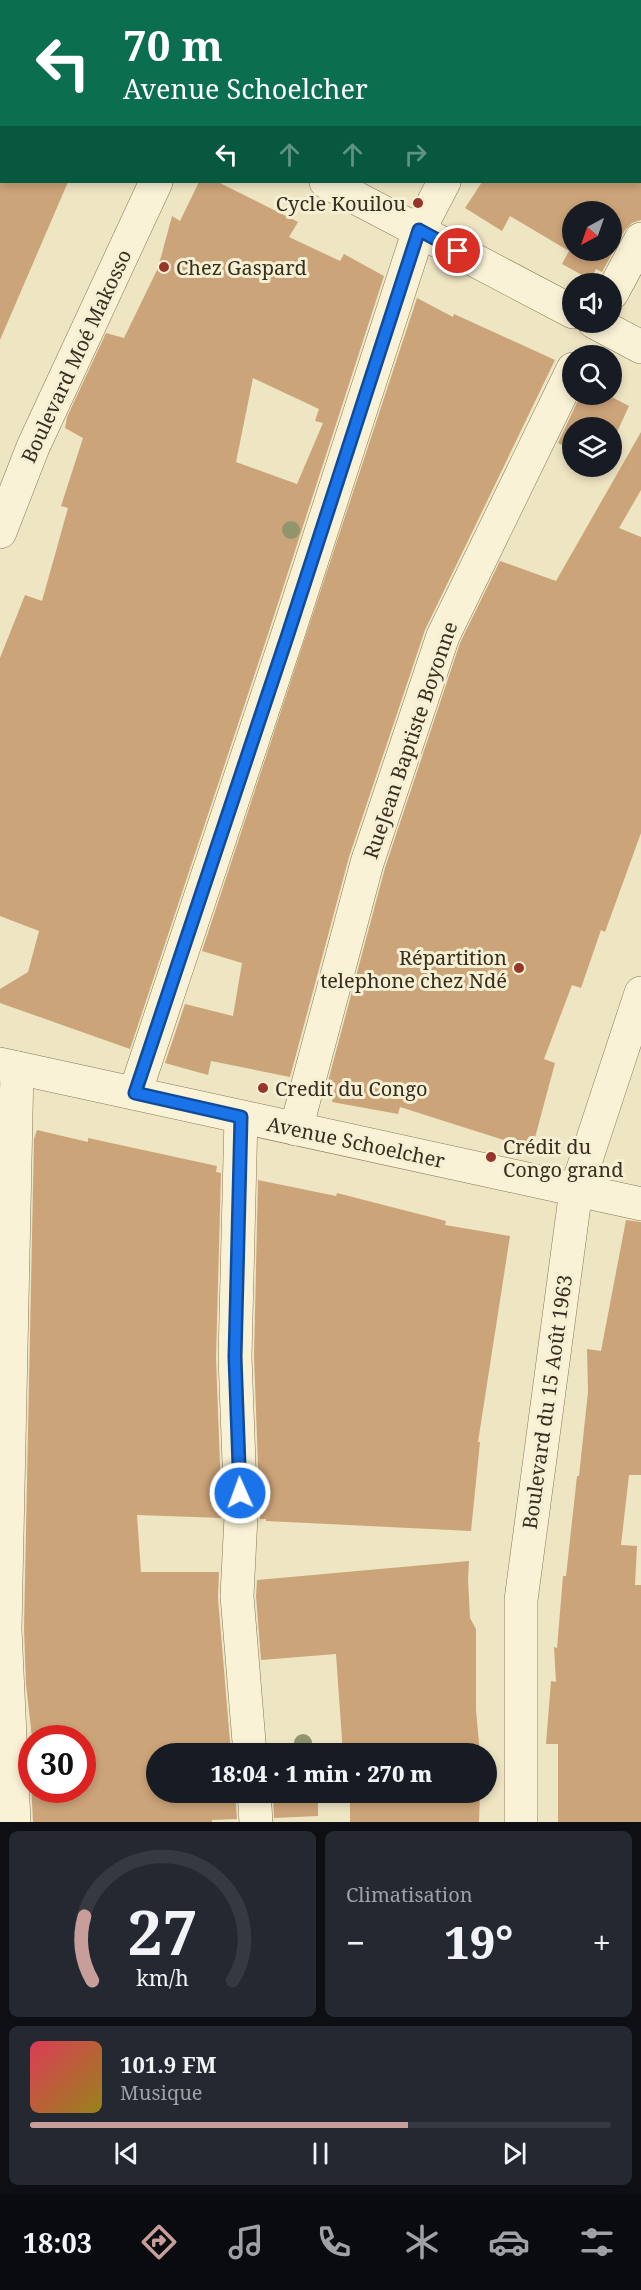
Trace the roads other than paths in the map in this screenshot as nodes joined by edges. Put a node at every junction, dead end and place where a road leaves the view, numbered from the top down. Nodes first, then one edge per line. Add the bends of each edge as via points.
1 (156, 183) edge
2 (328, 183) edge
3 (443, 183) edge
4 (419, 230) junction
5 (641, 239) edge
6 (622, 274) edge
7 (562, 306) edge
8 (614, 333) edge
9 (641, 347) edge
10 (562, 392) edge
11 (0, 532) edge
12 (641, 993) edge
13 (9, 1066) edge
14 (135, 1093) junction
15 (241, 1117) junction
16 (296, 1129) junction
17 (576, 1190) junction
18 (641, 1204) edge
19 (249, 1743) edge
20 (255, 1803) edge
21 (14, 1822) edge
22 (256, 1822) edge
23 (521, 1822) edge

1 - 11 street, Boulevard Moé Makosso via 33,447
2 - 4 street
3 - 4 street
4 - 7 street
4 - 14 street
5 - 6 street
8 - 9 street
10 - 16 street, RueJean Baptiste Boyonne via 443,636 367,863
12 - 17 street, Boulevard du 15 Août 1963
13 - 14 street, Avenue Schoelcher
13 - 21 street via 5,1629
14 - 15 street, Avenue Schoelcher
15 - 16 street, Avenue Schoelcher
15 - 19 street via 235,1357 241,1516 237,1596
16 - 17 street, Avenue Schoelcher
17 - 18 street, Avenue Schoelcher
17 - 23 street, Boulevard du 15 Août 1963 via 521,1600
20 - 22 street

